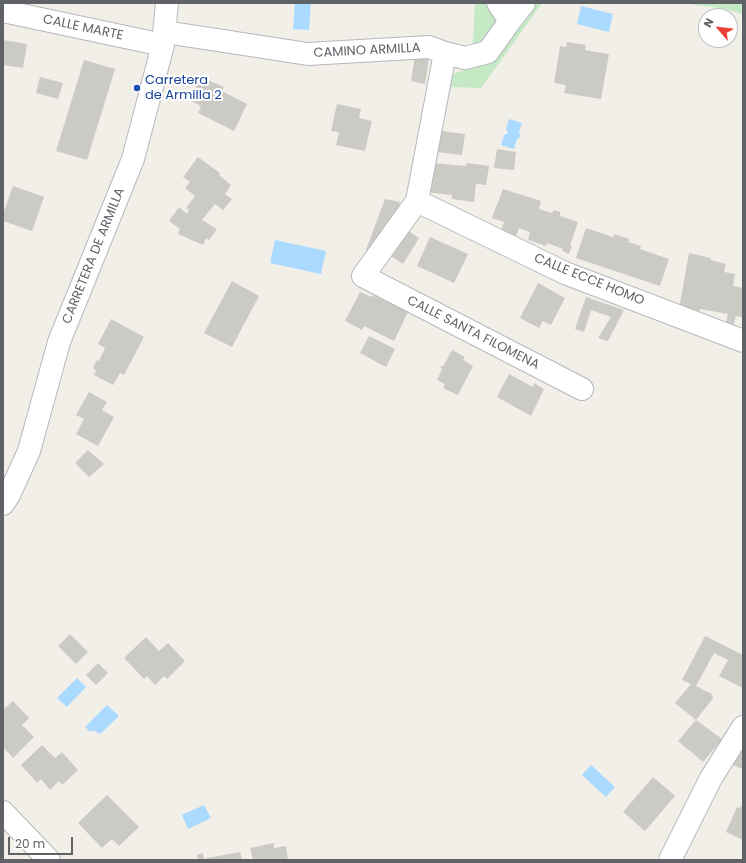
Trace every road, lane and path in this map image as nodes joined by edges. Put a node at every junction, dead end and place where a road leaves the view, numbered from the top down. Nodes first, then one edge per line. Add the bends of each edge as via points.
1 (167, 3) edge
2 (498, 3) edge
3 (524, 3) edge
4 (3, 11) edge
5 (510, 21) junction
6 (164, 38) junction
7 (445, 53) junction
8 (417, 201) junction
9 (743, 341) edge
10 (582, 390) dead end
11 (3, 504) edge
12 (743, 727) edge
13 (3, 812) edge
14 (49, 860) edge
15 (670, 860) edge

1 - 6 street, CARRETERA DE ARMILLA
2 - 5 street
3 - 5 street, CAMINO ARMILLA
4 - 6 street, CALLE MARTE
5 - 7 street, CAMINO ARMILLA via 488,52 465,58
6 - 7 street, CAMINO ARMILLA via 308,54 430,47
6 - 11 street, CARRETERA DE ARMILLA via 133,159 59,342 29,451
7 - 8 street
8 - 9 street, CALLE ECCE HOMO via 565,273
8 - 10 street, CALLE SANTA FILOMENA via 363,276
12 - 15 street via 712,778
13 - 14 street

